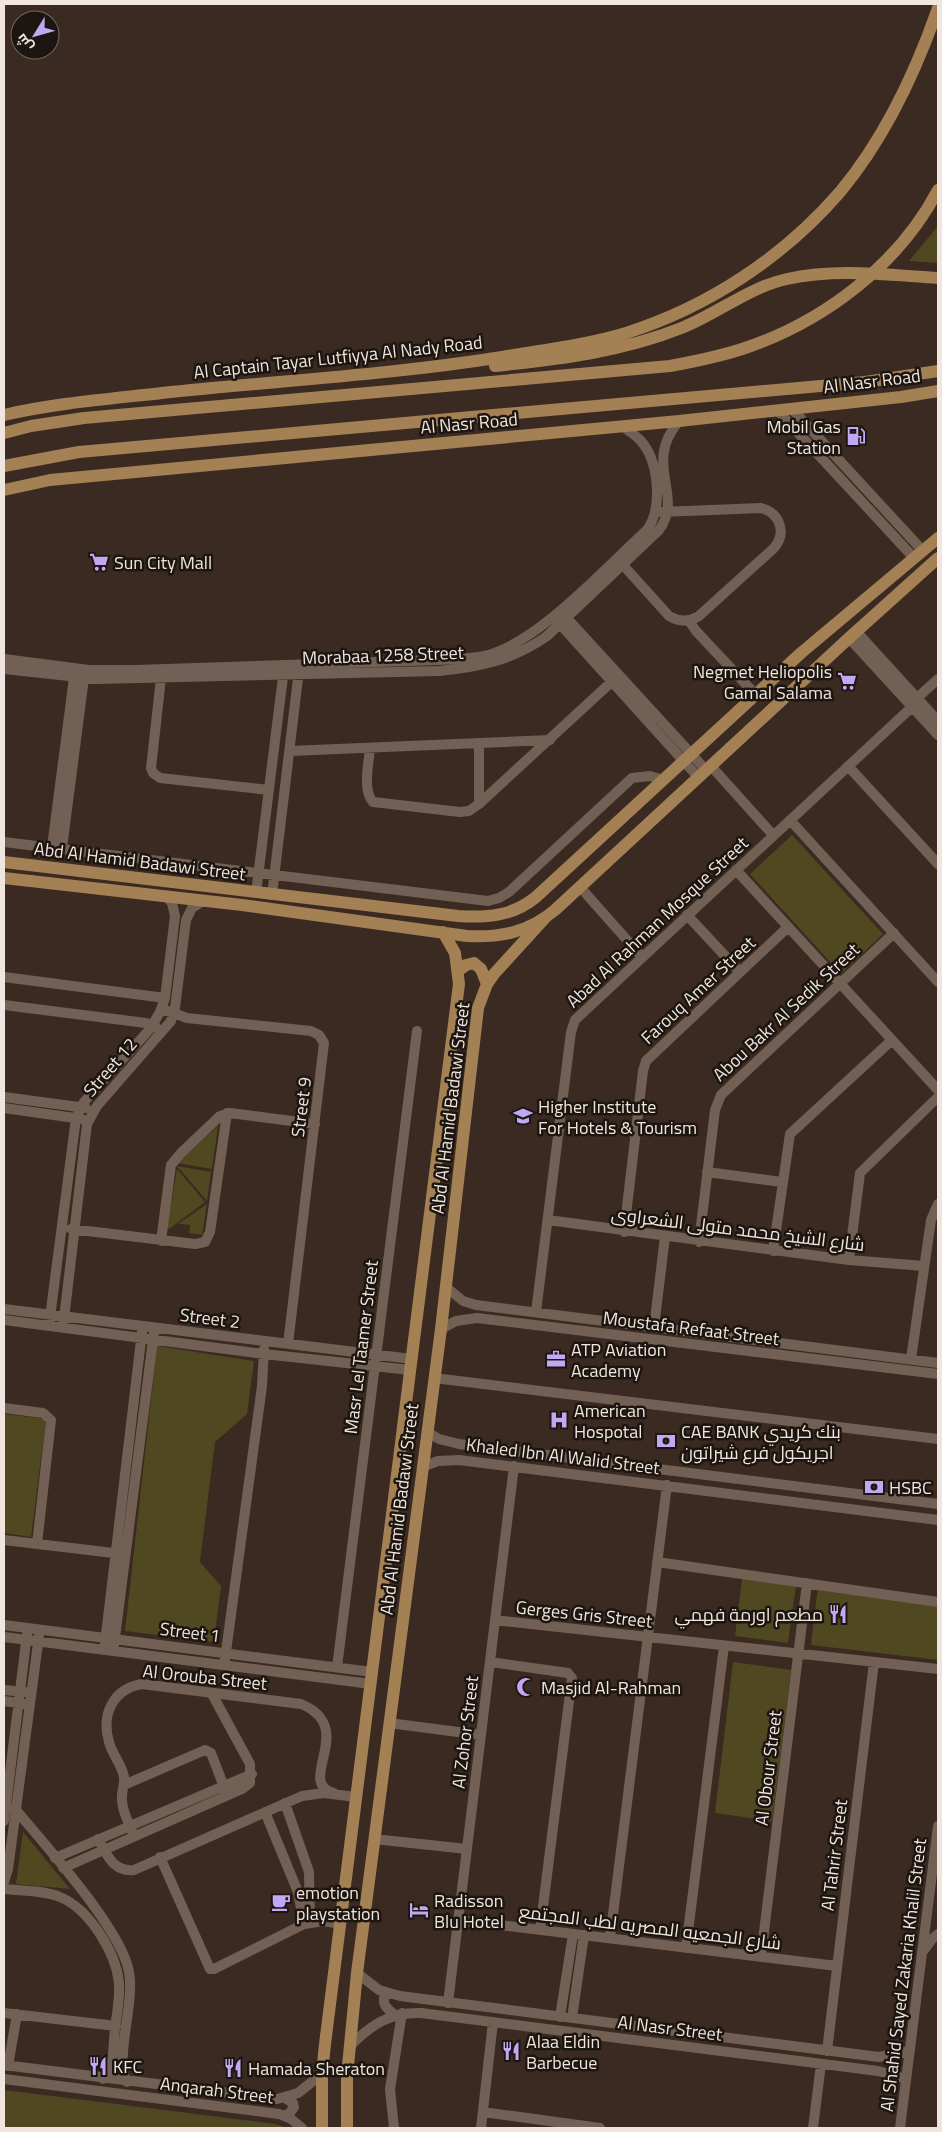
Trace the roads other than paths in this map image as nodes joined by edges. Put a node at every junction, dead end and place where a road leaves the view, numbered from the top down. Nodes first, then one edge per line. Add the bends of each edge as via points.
1 (938, 8) edge
2 (938, 18) edge
3 (928, 37) junction
4 (938, 190) edge
5 (938, 278) edge
6 (428, 369) junction
7 (938, 371) edge
8 (938, 391) edge
9 (792, 408) junction
10 (778, 410) junction
11 (4, 415) edge
12 (679, 421) junction
13 (621, 426) junction
14 (4, 432) edge
15 (657, 458) junction
16 (4, 466) edge
17 (4, 490) edge
18 (668, 512) junction
19 (656, 513) junction
20 (938, 538) edge
21 (918, 554) junction
22 (938, 558) edge
23 (623, 565) junction
24 (556, 613) junction
25 (689, 621) junction
26 (563, 622) junction
27 (852, 634) junction
28 (4, 659) edge
29 (439, 660) junction
30 (4, 669) edge
31 (284, 670) junction
32 (299, 670) junction
33 (439, 671) junction
34 (136, 674) junction
35 (79, 678) junction
36 (161, 678) junction
37 (616, 678) junction
38 (938, 679) edge
39 (756, 695) junction
40 (915, 703) junction
41 (938, 721) edge
42 (938, 735) edge
43 (550, 740) junction
44 (479, 743) junction
45 (370, 748) junction
46 (290, 751) junction
47 (688, 757) junction
48 (848, 766) junction
49 (705, 771) junction
50 (663, 780) junction
51 (269, 790) junction
52 (479, 804) junction
53 (790, 820) junction
54 (773, 836) junction
55 (4, 842) edge
56 (57, 848) junction
57 (4, 862) edge
58 (938, 864) edge
59 (736, 870) junction
60 (259, 874) junction
61 (275, 875) junction
62 (4, 878) edge
63 (580, 887) junction
64 (256, 893) junction
65 (272, 894) junction
66 (167, 897) junction
67 (202, 901) junction
68 (687, 915) junction
69 (545, 918) junction
70 (788, 927) junction
71 (443, 932) junction
72 (894, 933) junction
73 (642, 957) junction
74 (459, 970) junction
75 (740, 972) junction
76 (4, 977) edge
77 (938, 982) edge
78 (840, 983) junction
79 (487, 984) junction
80 (165, 998) junction
81 (4, 1005) edge
82 (162, 1009) junction
83 (174, 1014) junction
84 (132, 1022) junction
85 (152, 1025) junction
86 (164, 1031) junction
87 (417, 1031) dead end
88 (892, 1040) junction
89 (138, 1042) junction
90 (938, 1090) edge
91 (4, 1097) edge
92 (938, 1097) edge
93 (81, 1107) junction
94 (4, 1108) edge
95 (94, 1109) junction
96 (227, 1113) junction
97 (76, 1118) junction
98 (89, 1120) junction
99 (315, 1124) junction
100 (707, 1172) junction
101 (782, 1182) junction
102 (938, 1204) edge
103 (548, 1220) junction
104 (62, 1228) junction
105 (76, 1229) junction
106 (624, 1232) junction
107 (665, 1238) junction
108 (161, 1240) junction
109 (699, 1242) junction
110 (773, 1251) junction
111 (849, 1260) junction
112 (924, 1266) junction
113 (446, 1287) junction
114 (470, 1304) junction
115 (4, 1309) edge
116 (536, 1312) junction
117 (470, 1318) junction
118 (4, 1320) edge
119 (50, 1320) junction
120 (64, 1322) junction
121 (654, 1327) junction
122 (442, 1329) junction
123 (142, 1331) junction
124 (154, 1333) junction
125 (265, 1341) junction
126 (288, 1344) junction
127 (264, 1354) junction
128 (376, 1354) junction
129 (912, 1359) junction
130 (938, 1363) edge
131 (411, 1364) junction
132 (375, 1366) junction
133 (938, 1374) edge
134 (434, 1378) junction
135 (4, 1408) edge
136 (427, 1432) junction
137 (938, 1438) edge
138 (446, 1441) junction
139 (445, 1459) junction
140 (514, 1466) junction
141 (422, 1467) junction
142 (667, 1485) junction
143 (938, 1504) edge
144 (938, 1520) edge
145 (4, 1540) edge
146 (37, 1544) junction
147 (121, 1554) junction
148 (657, 1562) junction
149 (807, 1583) junction
150 (938, 1602) edge
151 (495, 1620) junction
152 (4, 1625) edge
153 (28, 1628) junction
154 (40, 1630) junction
155 (4, 1637) edge
156 (647, 1637) junction
157 (110, 1639) junction
158 (27, 1640) junction
159 (38, 1642) junction
160 (724, 1646) junction
161 (109, 1650) junction
162 (226, 1653) junction
163 (798, 1654) junction
164 (490, 1662) junction
165 (874, 1662) junction
166 (225, 1665) junction
167 (337, 1667) junction
168 (938, 1669) edge
169 (371, 1678) junction
170 (4, 1690) edge
171 (20, 1692) junction
172 (31, 1693) junction
173 (212, 1694) junction
174 (4, 1701) edge
175 (18, 1703) junction
176 (30, 1704) junction
177 (389, 1723) junction
178 (481, 1735) junction
179 (124, 1785) junction
180 (226, 1790) junction
181 (334, 1793) junction
182 (356, 1796) junction
183 (285, 1803) junction
184 (5, 1809) junction
185 (16, 1810) junction
186 (265, 1812) junction
187 (4, 1821) edge
188 (130, 1826) junction
189 (938, 1826) edge
190 (134, 1836) junction
191 (98, 1839) junction
192 (374, 1839) junction
193 (467, 1848) junction
194 (104, 1850) junction
195 (55, 1858) junction
196 (160, 1858) junction
197 (63, 1868) junction
198 (4, 1882) edge
199 (4, 1889) edge
200 (103, 1920) junction
201 (458, 1920) junction
202 (307, 1923) junction
203 (340, 1924) junction
204 (93, 1926) junction
205 (540, 1930) junction
206 (573, 1934) junction
207 (938, 1934) edge
208 (584, 1935) junction
209 (610, 1938) junction
210 (686, 1948) junction
211 (923, 1951) junction
212 (761, 1956) junction
213 (837, 1966) junction
214 (357, 1974) junction
215 (386, 1993) junction
216 (448, 2002) junction
217 (4, 2013) edge
218 (17, 2014) junction
219 (399, 2014) junction
220 (560, 2017) junction
221 (572, 2018) junction
222 (493, 2022) junction
223 (116, 2026) junction
224 (349, 2047) junction
225 (827, 2051) junction
226 (910, 2051) junction
227 (879, 2057) junction
228 (821, 2064) junction
229 (6, 2065) edge
230 (878, 2071) junction
231 (322, 2074) junction
232 (4, 2079) edge
233 (103, 2079) junction
234 (906, 2080) junction
235 (127, 2082) junction
236 (285, 2098) junction
237 (483, 2112) junction
238 (285, 2116) junction
239 (583, 2127) edge
240 (302, 2128) edge
241 (322, 2128) edge
242 (347, 2128) edge
243 (394, 2128) edge
244 (481, 2128) edge
245 (600, 2128) edge
246 (813, 2128) edge
247 (900, 2128) edge

1 - 3 main road, Al Captain Tayar Lutfiyya Al Nady Road
2 - 3 main road
3 - 6 main road, Al Captain Tayar Lutfiyya Al Nady Road via 886,126 840,191 797,236 735,282 682,311 627,332 594,341
4 - 14 main road, Al Captain Tayar Lutfiyya Al Nady Road via 893,252 849,292 813,317 767,340 726,354 670,366 84,418
5 - 6 main road via 848,273 786,279 751,292 686,326 616,349 541,361
6 - 11 main road, Al Captain Tayar Lutfiyya Al Nady Road via 64,403
7 - 16 main road, Al Nasr Road via 855,382 89,451
8 - 9 main road, Al Nasr Road
9 - 10 main road, Al Nasr Road
9 - 21 street
10 - 12 main road, Al Nasr Road
10 - 21 street
12 - 13 main road, Al Nasr Road
12 - 15 street
13 - 15 street via 641,440
13 - 17 main road, Al Nasr Road via 50,480
15 - 18 street
15 - 19 street
18 - 19 street
18 - 23 street, Morabaa 1258 Street via 659,530
18 - 25 street via 761,508 774,514 781,527 779,541 774,548
19 - 24 street, Morabaa 1258 Street via 647,530
20 - 21 main road, Abd Al Hamid Badawi Street
21 - 39 main road, Abd Al Hamid Badawi Street
22 - 27 main road, Abd Al Hamid Badawi Street
23 - 25 street via 669,616
23 - 26 street, Morabaa 1258 Street
24 - 26 street
24 - 29 street, Morabaa 1258 Street via 526,637 498,651 478,657
25 - 39 street
26 - 33 street, Morabaa 1258 Street via 528,649 504,660
26 - 37 street
27 - 40 street
27 - 49 main road, Abd Al Hamid Badawi Street
28 - 34 street, Morabaa 1258 Street
29 - 32 street, Morabaa 1258 Street
29 - 33 street
30 - 35 street, Morabaa 1258 Street
31 - 32 street, Morabaa 1258 Street
31 - 34 street, Morabaa 1258 Street
31 - 36 street, Morabaa 1258 Street
31 - 51 street
32 - 33 street, Morabaa 1258 Street
32 - 46 street
34 - 35 street, Morabaa 1258 Street
34 - 36 street, Morabaa 1258 Street
35 - 56 street
36 - 51 street via 150,768 153,773 160,778
37 - 43 street
37 - 47 street
38 - 40 street, Abad Al Rahman Mosque Street
39 - 47 main road, Abd Al Hamid Badawi Street
40 - 41 street
40 - 42 street
40 - 48 street, Abad Al Rahman Mosque Street
43 - 44 street
43 - 52 street
44 - 45 street
44 - 52 street
45 - 46 street
45 - 52 street via 368,796 373,802 460,812
46 - 61 street
47 - 49 street
47 - 50 main road, Abd Al Hamid Badawi Street
48 - 53 street, Abad Al Rahman Mosque Street
48 - 58 street
49 - 54 street
49 - 63 main road, Abd Al Hamid Badawi Street
50 - 61 street via 650,776 632,778 509,892 493,900
50 - 65 main road, Abd Al Hamid Badawi Street via 536,897 505,914 458,916
51 - 60 street
53 - 54 street, Abad Al Rahman Mosque Street
53 - 72 street
54 - 59 street, Abad Al Rahman Mosque Street
55 - 56 street
56 - 60 street
57 - 64 main road, Abd Al Hamid Badawi Street
59 - 68 street, Abad Al Rahman Mosque Street
59 - 70 street
60 - 61 street
60 - 64 street
61 - 65 street
62 - 66 main road, Abd Al Hamid Badawi Street
63 - 69 main road, Abd Al Hamid Badawi Street
63 - 73 street
64 - 65 main road, Abd Al Hamid Badawi Street
66 - 67 main road, Abd Al Hamid Badawi Street
66 - 80 street, Street 12 via 175,916
67 - 71 main road, Abd Al Hamid Badawi Street
67 - 83 street, Street 12 via 192,908 186,920
68 - 73 street, Abad Al Rahman Mosque Street
68 - 75 street
69 - 71 main road, Abd Al Hamid Badawi Street via 503,935
69 - 79 main road, Abd Al Hamid Badawi Street via 508,956
70 - 75 street, Farouq Amer Street
70 - 78 street
71 - 74 main road, Abd Al Hamid Badawi Street via 455,953
72 - 77 street
72 - 78 street, Abou Bakr Al Sedik Street
73 - 103 street, Abad Al Rahman Mosque Street via 578,1016 572,1028
74 - 79 main road via 474,963 481,969
74 - 131 main road, Abd Al Hamid Badawi Street
75 - 106 street, Farouq Amer Street via 653,1053 644,1066
76 - 80 street
78 - 88 street
78 - 100 street, Abou Bakr Al Sedik Street via 721,1095 715,1110
79 - 113 main road, Abd Al Hamid Badawi Street via 476,1022
80 - 82 street, Street 12
81 - 84 street
82 - 83 street, Street 9
82 - 85 street, Street 12
83 - 86 street, Street 12
83 - 99 street, Street 9 via 318,1035 325,1050
84 - 85 street
84 - 89 street
85 - 86 street
85 - 89 street, Street 12
86 - 95 street, Street 12
87 - 128 street, Masr Lel Taamer Street
88 - 90 street
88 - 101 street via 792,1131 788,1138
89 - 93 street, Street 12
91 - 93 street
92 - 111 street via 860,1173
93 - 95 street
93 - 97 street, Street 12
94 - 97 street
95 - 98 street, Street 12
96 - 99 street
96 - 108 street via 172,1163
96 - 108 street via 208,1238 198,1244
97 - 98 street
97 - 104 street, Street 12
98 - 105 street, Street 12
99 - 126 street, Street 9
100 - 101 street
100 - 109 street, Abou Bakr Al Sedik Street
101 - 110 street
102 - 112 street via 931,1220
103 - 106 street, شارع الشيخ محمد متولى الشعراوى
103 - 116 street, Abad Al Rahman Mosque Street
104 - 105 street
104 - 119 street, Street 12
105 - 108 street
105 - 120 street, Street 12
106 - 107 street, شارع الشيخ محمد متولى الشعراوى
107 - 109 street, شارع الشيخ محمد متولى الشعراوى
107 - 121 street
109 - 110 street, شارع الشيخ محمد متولى الشعراوى
110 - 111 street, شارع الشيخ محمد متولى الشعراوى
111 - 112 street, شارع الشيخ محمد متولى الشعراوى
112 - 129 street
113 - 114 street, Moustafa Refaat Street via 457,1298
113 - 122 main road, Abd Al Hamid Badawi Street
114 - 116 street, Moustafa Refaat Street
114 - 117 street via 466,1312
115 - 119 street, Street 2
116 - 121 street, Moustafa Refaat Street
117 - 122 street, Moustafa Refaat Street
117 - 133 street, Moustafa Refaat Street
118 - 119 street, Street 2
119 - 120 street, Street 2
120 - 123 street, Street 2
121 - 129 street, Moustafa Refaat Street
122 - 134 main road, Abd Al Hamid Badawi Street
123 - 124 street, Street 2
123 - 147 street
124 - 125 street, Street 2
124 - 127 street, Street 2
124 - 147 street
125 - 126 street, Street 2
125 - 127 street
126 - 128 street, Street 2
127 - 132 street, Street 2
127 - 162 street
128 - 131 street, Street 2
128 - 132 street, Masr Lel Taamer Street
129 - 130 street, Moustafa Refaat Street
131 - 132 street, Street 2
131 - 169 main road, Abd Al Hamid Badawi Street
132 - 167 street, Masr Lel Taamer Street
134 - 136 main road, Abd Al Hamid Badawi Street
134 - 137 street
135 - 146 street via 40,1413 46,1415 52,1424
136 - 138 street, Khaled Ibn Al Walid Street
136 - 141 main road, Abd Al Hamid Badawi Street
138 - 139 street
138 - 143 street, Khaled Ibn Al Walid Street
139 - 140 street, Khaled Ibn Al Walid Street
139 - 141 street, Khaled Ibn Al Walid Street
140 - 142 street, Khaled Ibn Al Walid Street
140 - 151 street, Al Zohor Street
141 - 177 main road, Abd Al Hamid Badawi Street
142 - 144 street, Khaled Ibn Al Walid Street
142 - 148 street
145 - 146 street
146 - 147 street
147 - 157 street
148 - 149 street
148 - 156 street
149 - 150 street
149 - 163 street, Al Obour Street
151 - 156 street, Gerges Gris Street
151 - 164 street, Al Zohor Street
152 - 153 street, Street 1
153 - 154 street, Street 1
153 - 158 street
154 - 157 street, Street 1
154 - 159 street
155 - 158 street, Street 1
156 - 160 street, Gerges Gris Street
156 - 209 street
157 - 161 street
157 - 162 street, Street 1
158 - 159 street, Street 1
158 - 171 street
159 - 161 street, Street 1
159 - 172 street
160 - 163 street, Gerges Gris Street
160 - 210 street
161 - 166 street, Street 1
162 - 166 street
162 - 167 street, Street 1
163 - 165 street, Gerges Gris Street
163 - 212 street, Al Obour Street
164 - 178 street, Al Zohor Street
164 - 205 street via 568,1673 572,1678
165 - 168 street, Gerges Gris Street
165 - 213 street, Al Tahrir Street
166 - 169 street, Street 1
167 - 169 street, Street 1
169 - 182 main road, Abd Al Hamid Badawi Street
170 - 171 street
171 - 172 street
171 - 175 street
172 - 176 street
173 - 179 street, Al Orouba Street via 142,1684 118,1694 109,1709 107,1726 109,1742 123,1774
173 - 180 street via 252,1774 250,1783
173 - 181 street, Al Orouba Street via 301,1704 314,1712 324,1724 327,1739 320,1782 328,1792
174 - 175 street
175 - 176 street
175 - 184 street
176 - 185 street
177 - 178 street
177 - 192 main road, Abd Al Hamid Badawi Street
178 - 193 street, Al Zohor Street
179 - 180 street via 205,1750 210,1753
179 - 188 street, Al Orouba Street via 122,1804
180 - 188 street
180 - 190 street
181 - 182 street
181 - 183 street via 310,1794
182 - 203 main road, Abd Al Hamid Badawi Street
183 - 186 street
183 - 202 street via 309,1872
184 - 185 street
184 - 187 street
185 - 195 street
185 - 198 street
186 - 196 street
186 - 202 street via 298,1892
188 - 190 street, Al Orouba Street
188 - 191 street
189 - 211 street, Al Shahid Sayed Zakaria Khalil Street
190 - 194 street
191 - 194 street
191 - 195 street
192 - 193 street
192 - 214 main road, Abd Al Hamid Badawi Street
193 - 201 street, Al Zohor Street
194 - 196 street via 112,1864 128,1871
194 - 197 street
195 - 197 street
196 - 202 street via 210,1969
197 - 200 street
199 - 204 street via 61,1897 75,1906
200 - 204 street
200 - 235 street via 120,1946 130,1973 131,1995 122,2068
201 - 205 street, شارع الجمعيه المصريه لطب المجتمع
201 - 216 street, Al Zohor Street
202 - 203 street
203 - 231 main road, Abd Al Hamid Badawi Street
204 - 223 street via 110,1954 118,1976
205 - 206 street, شارع الجمعيه المصريه لطب المجتمع
206 - 208 street, شارع الجمعيه المصريه لطب المجتمع
206 - 220 street
207 - 211 street
208 - 209 street, شارع الجمعيه المصريه لطب المجتمع
208 - 221 street
209 - 210 street, شارع الجمعيه المصريه لطب المجتمع
210 - 212 street, شارع الجمعيه المصريه لطب المجتمع
211 - 226 street, Al Shahid Sayed Zakaria Khalil Street
212 - 213 street, شارع الجمعيه المصريه لطب المجتمع
213 - 225 street, Al Tahrir Street
214 - 215 street, Al Nasr Street
214 - 224 main road, Abd Al Hamid Badawi Street
215 - 216 street, Al Nasr Street
215 - 219 street via 383,1999 385,2006
216 - 220 street, Al Nasr Street
217 - 218 street
218 - 223 street
218 - 229 street
219 - 222 street, Al Nasr Street via 421,2013
219 - 224 street, Al Nasr Street via 371,2026
219 - 243 street via 390,2089
220 - 221 street, Al Nasr Street
221 - 225 street, Al Nasr Street
222 - 228 street, Al Nasr Street
222 - 237 street
223 - 233 street via 111,2066
224 - 242 main road, Abd Al Hamid Badawi Street
225 - 227 street, Al Nasr Street
226 - 227 street, Al Nasr Street
226 - 234 street, Al Shahid Sayed Zakaria Khalil Street
227 - 230 street via 883,2064
228 - 230 street, Al Nasr Street
228 - 246 street
229 - 233 street, Anqarah Street
230 - 234 street, Al Nasr Street
231 - 236 street, Anqarah Street via 304,2089
231 - 241 main road, Abd Al Hamid Badawi Street
232 - 238 street, Anqarah Street
233 - 235 street, Anqarah Street
234 - 247 street, Al Shahid Sayed Zakaria Khalil Street
235 - 236 street, Anqarah Street via 270,2099
236 - 238 street via 294,2107
237 - 239 street
237 - 244 street
238 - 240 street, Anqarah Street
239 - 245 street

